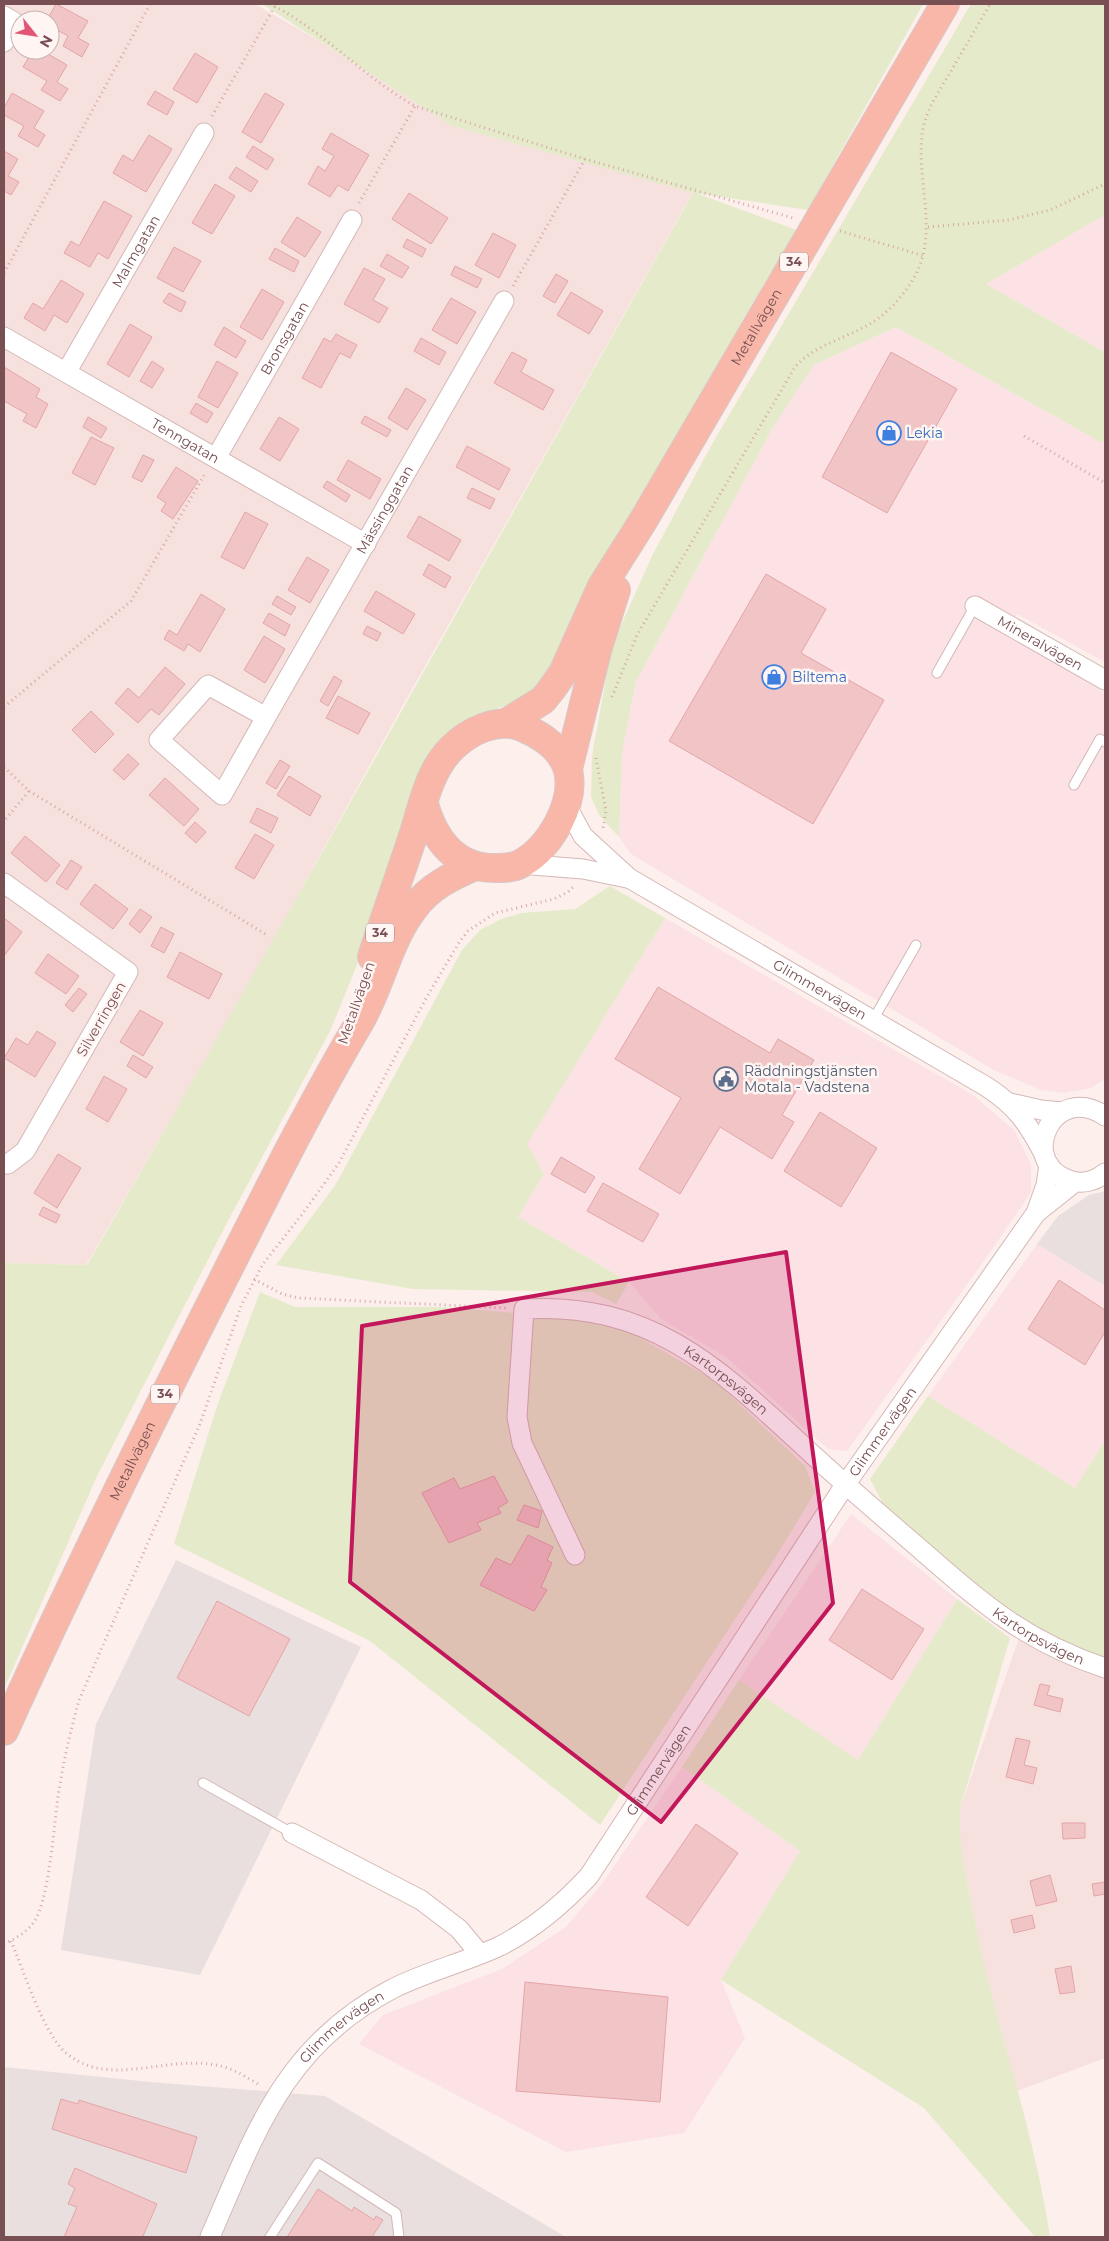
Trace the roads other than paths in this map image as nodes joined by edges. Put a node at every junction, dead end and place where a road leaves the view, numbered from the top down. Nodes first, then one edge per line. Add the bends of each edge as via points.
1 (945, 4) edge
2 (4, 16) edge
3 (4, 42) edge
4 (204, 132) road end
5 (352, 220) road end
6 (504, 301) road end
7 (4, 336) edge
8 (66, 372) junction
9 (216, 458) junction
10 (643, 521) junction
11 (366, 544) junction
12 (975, 606) joint
13 (937, 673) dead end
14 (1105, 680) edge
15 (266, 717) junction
16 (506, 723) junction
17 (1105, 742) edge
18 (568, 769) junction
19 (1074, 785) dead end
20 (566, 803) junction
21 (424, 804) junction
22 (520, 864) junction
23 (475, 866) junction
24 (628, 878) junction
25 (4, 883) edge
26 (916, 945) dead end
27 (873, 1020) junction
28 (336, 1061) junction
29 (1105, 1097) edge
30 (1010, 1103) junction
31 (1062, 1112) junction
32 (1097, 1112) edge
33 (1046, 1159) junction
34 (4, 1164) edge
35 (1105, 1173) edge
36 (1075, 1182) junction
37 (1036, 1213) junction
38 (845, 1485) junction
39 (575, 1555) dead end
40 (1105, 1668) edge
41 (4, 1731) edge
42 (203, 1783) dead end
43 (292, 1832) joint
44 (480, 1953) junction
45 (210, 2237) edge
46 (270, 2237) edge
47 (399, 2237) edge

1 - 10 main road, Metallvägen / 34
2 - 3 street via 14,22
4 - 8 street, Malmgatan
5 - 9 street, Bronsgatan
6 - 11 street, Mässinggatan
7 - 8 street, Tenngatan
8 - 9 street, Tenngatan
9 - 11 street, Tenngatan
10 - 16 main road, Metallvägen / 34 via 602,586 563,673 552,690 543,700
10 - 18 main road, Metallvägen / 34 via 616,589 598,647
11 - 15 street, Mässinggatan
12 - 13 lane
12 - 14 street, Mineralvägen
15 - 15 street, Mässinggatan via 222,795 158,740 208,685
16 - 18 main road via 542,737
16 - 21 main road, 34 via 489,726 460,740 437,768
17 - 19 lane via 1100,739
18 - 20 main road, 34
20 - 22 main road, 34 via 543,845
20 - 24 street, Glimmervägen via 576,825 593,848
21 - 23 main road, 34 via 434,831 445,846 456,857
21 - 28 main road, Metallvägen / 34
22 - 23 main road, 34 via 500,868
22 - 24 street, Glimmervägen via 583,869
23 - 28 main road, Metallvägen / 34 via 439,884 412,910 360,1023
24 - 27 street, Glimmervägen
25 - 34 street, Silverringen via 128,972 25,1152
26 - 27 lane
27 - 30 street, Glimmervägen
28 - 41 main road, Metallvägen / 34 via 120,1483
29 - 32 street
30 - 31 street, Glimmervägen
30 - 33 street, Glimmervägen via 1032,1130
31 - 32 street, Glimmervägen via 1071,1108
31 - 33 street, Glimmervägen via 1048,1125 1043,1144
33 - 36 street, Glimmervägen via 1060,1176
33 - 37 street, Glimmervägen via 1046,1185
35 - 36 street, Glimmervägen via 1095,1179
36 - 37 street, Glimmervägen
37 - 38 street, Glimmervägen
38 - 39 street, Kartorpsvägen via 729,1379 676,1344 632,1322 590,1310 524,1309 517,1408 522,1443
38 - 40 street, Kartorpsvägen via 1001,1617 1060,1651
38 - 44 street, Glimmervägen via 589,1876 537,1923 500,1946
42 - 43 lane
43 - 44 street via 420,1900 459,1929
44 - 45 street, Glimmervägen via 396,1987 336,2025 313,2047 275,2096
46 - 47 lane via 318,2163 396,2213

